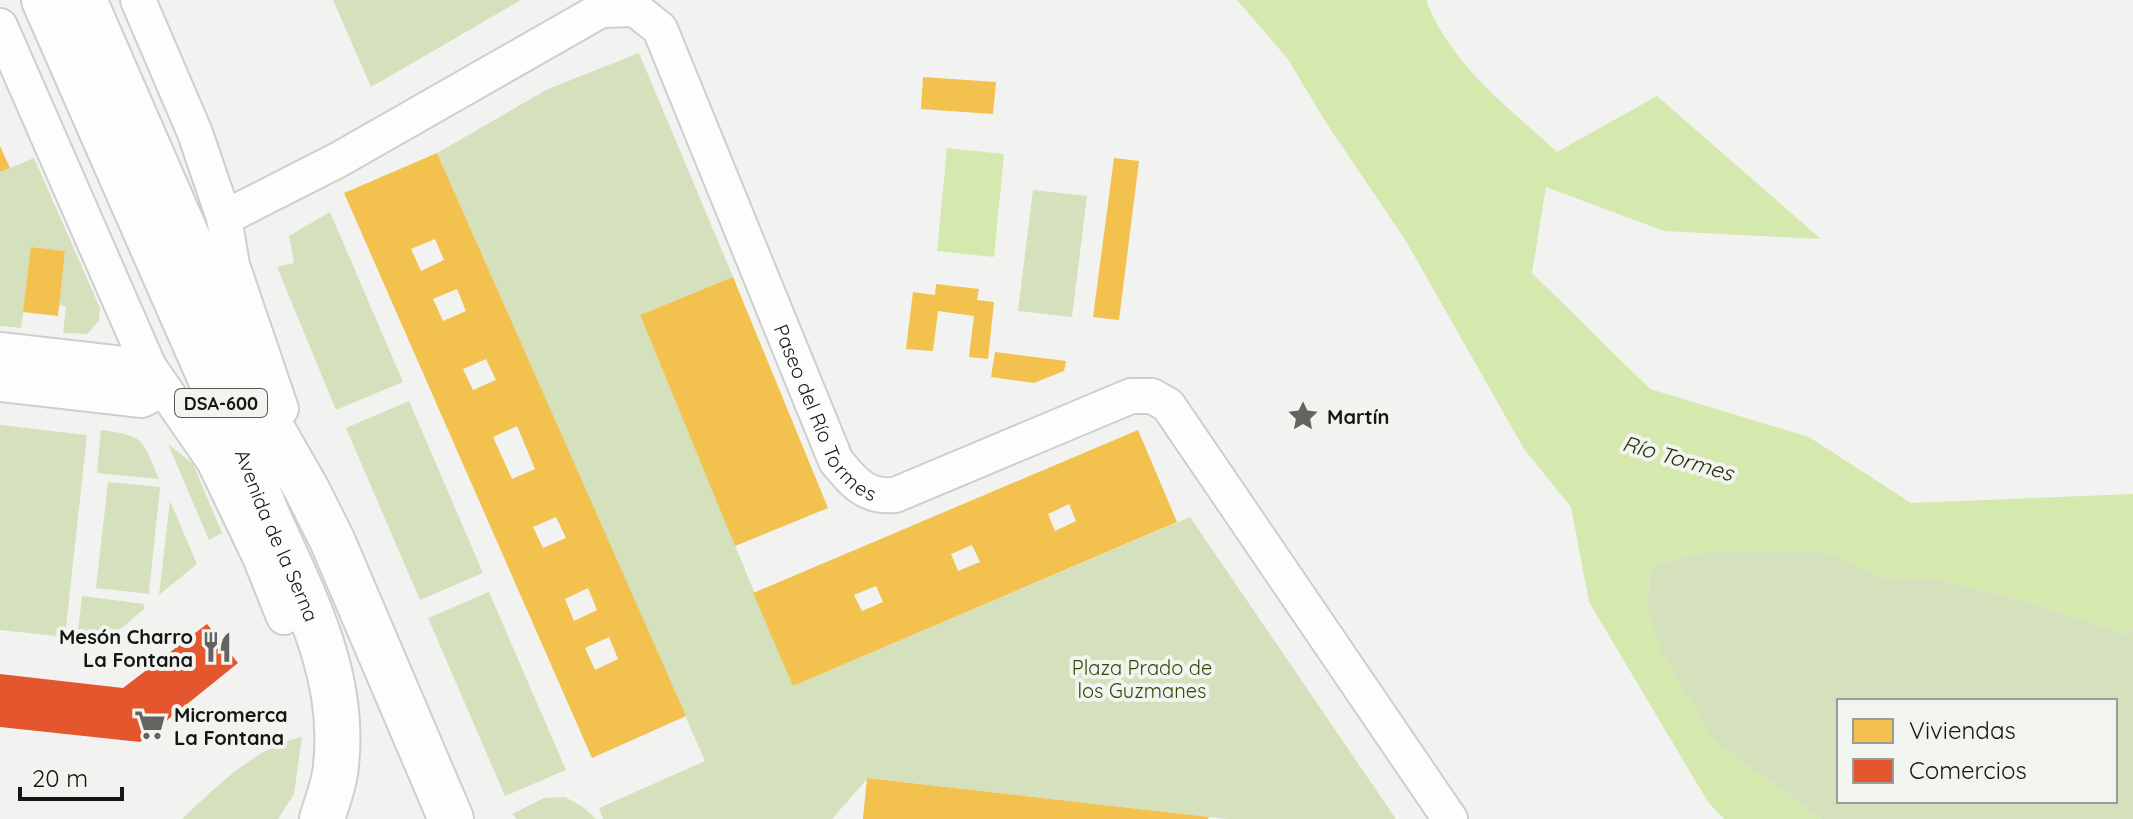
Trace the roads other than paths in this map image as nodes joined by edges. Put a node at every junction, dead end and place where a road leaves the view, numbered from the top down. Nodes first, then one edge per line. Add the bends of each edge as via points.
1 (44, 0) edge
2 (84, 0) edge
3 (138, 0) edge
4 (0, 26) edge
5 (224, 218) junction
6 (0, 350) edge
7 (156, 378) junction
8 (0, 384) edge
9 (307, 490) junction
10 (284, 617) dead end
11 (322, 819) edge
12 (451, 819) edge
13 (1450, 819) edge

1 - 11 main road, Avenida de la Serna / DSA-600 via 312,613 336,706 336,767
2 - 9 main road, Avenida de la Serna / DSA-600 via 268,422
3 - 5 street, Avenida de la Serna via 195,133
4 - 7 street, Avenida de la Serna
5 - 9 street, Avenida de la Serna via 232,265
5 - 13 street, Paseo del Río Tormes via 338,160 601,10 635,9 660,29 836,461 851,479 865,491 895,495 1131,396 1152,396 1168,405
6 - 7 street
7 - 8 street via 142,400
7 - 10 street, Avenida de la Serna via 214,461
9 - 12 main road, Avenida de la Serna / DSA-600

